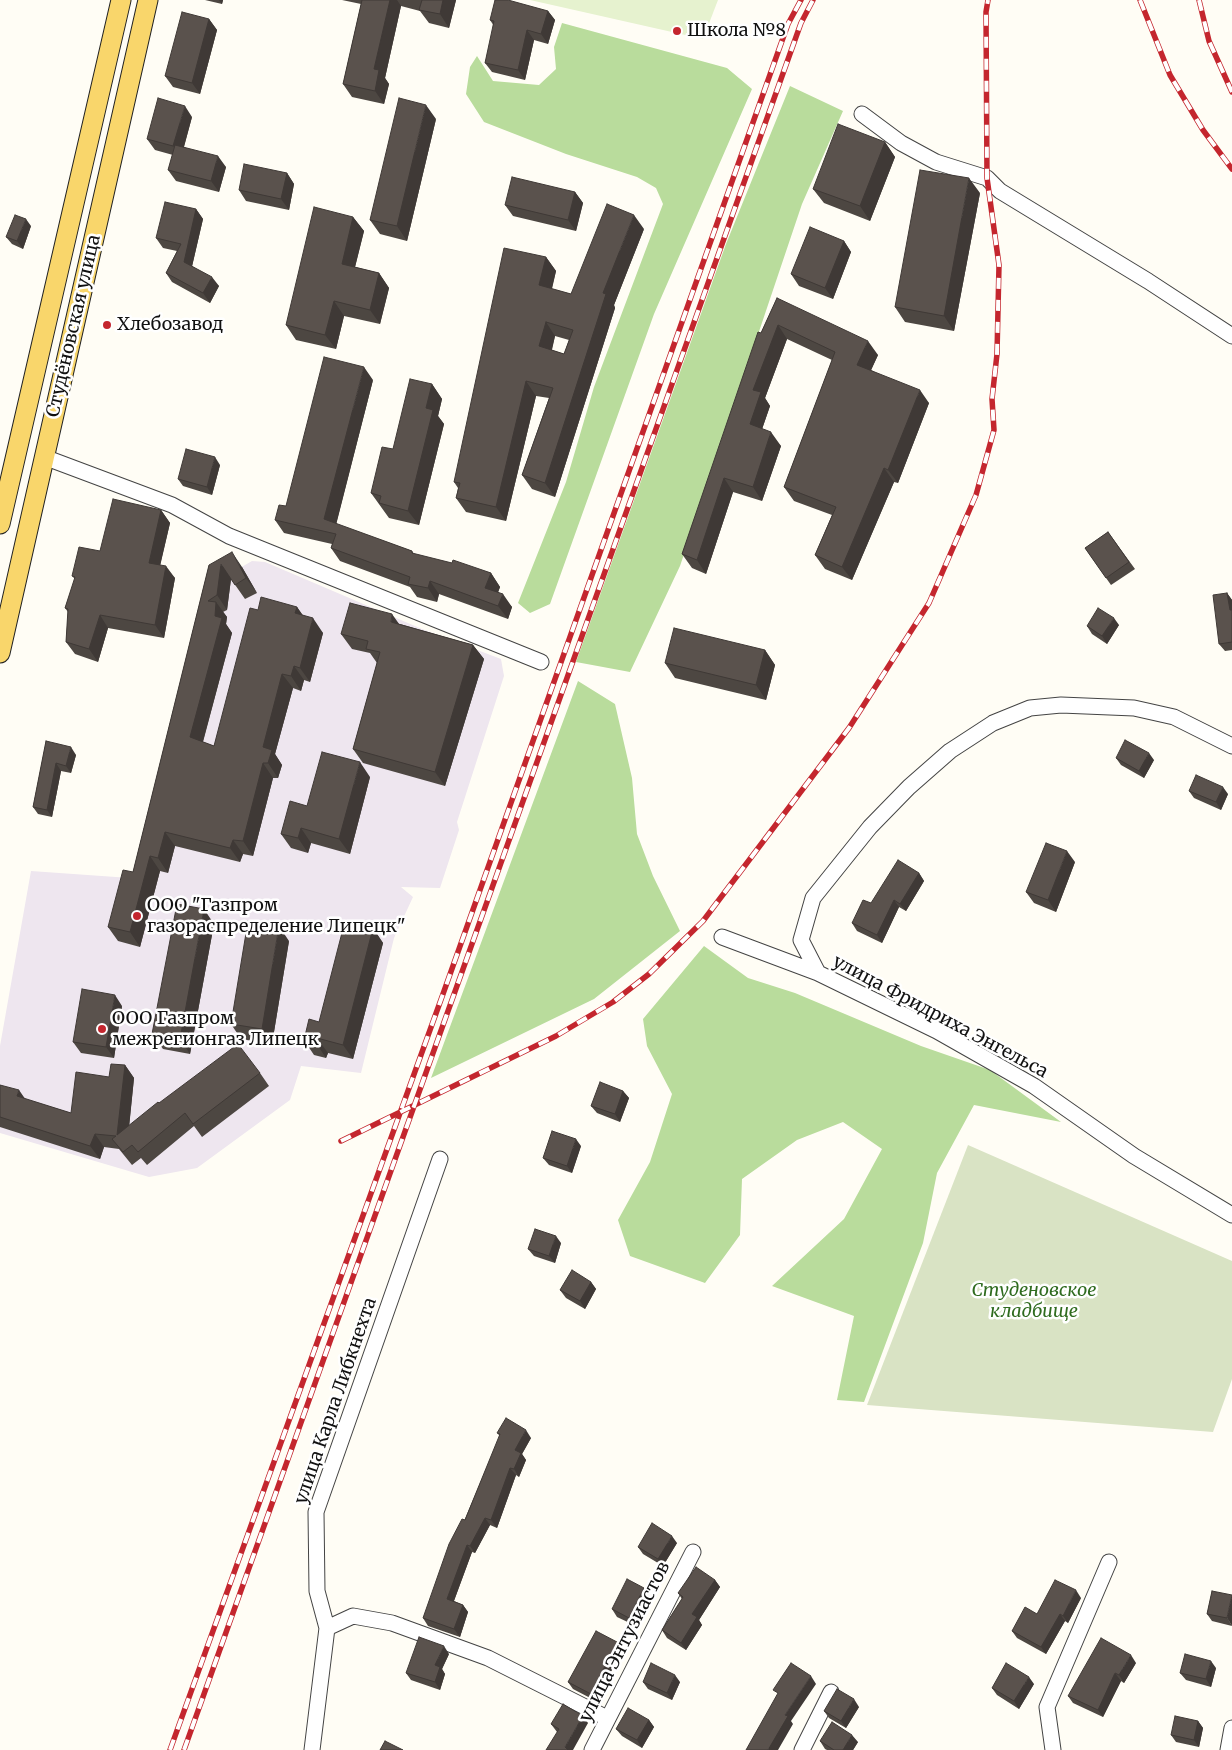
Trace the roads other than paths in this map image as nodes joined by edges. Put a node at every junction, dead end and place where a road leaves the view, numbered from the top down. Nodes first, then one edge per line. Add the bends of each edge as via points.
1 (121, 0) edge
2 (148, 0) edge
3 (862, 114) dead end
4 (1232, 336) edge
5 (44, 457) junction
6 (0, 524) edge
7 (0, 653) edge
8 (541, 662) dead end
9 (1232, 746) edge
10 (722, 937) dead end
11 (818, 973) junction
12 (440, 1159) dead end
13 (1232, 1215) edge
14 (692, 1552) dead end
15 (1109, 1562) dead end
16 (327, 1628) junction
17 (831, 1692) dead end
18 (607, 1718) junction
19 (1232, 1728) edge
20 (312, 1750) edge
21 (592, 1750) edge
22 (802, 1750) edge
23 (1052, 1750) edge
24 (1228, 1750) edge

1 - 6 main road, Студёновская улица
2 - 5 main road, Студёновская улица
3 - 4 street via 901,143 936,162 987,178 1000,192
5 - 7 main road, Студёновская улица
5 - 8 street via 172,505 229,536
9 - 11 street, улица Фридриха Энгельса via 1174,717 1134,708 1061,705 1030,708 993,723 950,750 908,787 870,827 813,898 801,940
10 - 11 street
11 - 13 street, улица Фридриха Энгельса via 937,1032 1034,1086 1134,1156
12 - 16 street, улица Карла Либкнехта via 316,1512 317,1592
14 - 18 street, улица Энтузиастов
15 - 23 street via 1047,1707
16 - 18 street via 353,1616 392,1623 488,1658
16 - 20 street, улица Карла Либкнехта
17 - 22 street
18 - 21 street, улица Энтузиастов
19 - 24 street

